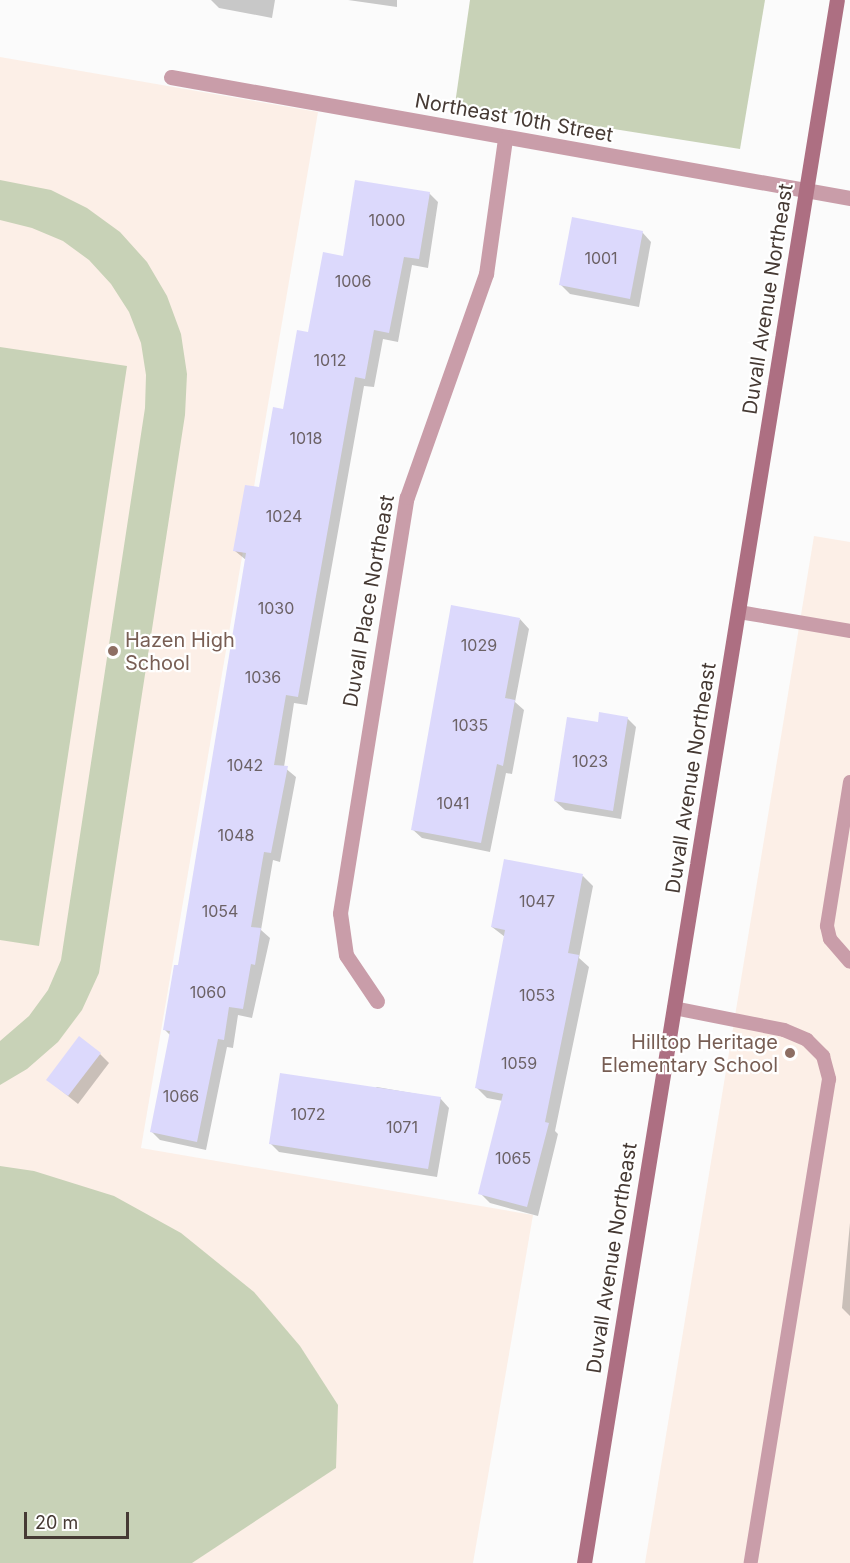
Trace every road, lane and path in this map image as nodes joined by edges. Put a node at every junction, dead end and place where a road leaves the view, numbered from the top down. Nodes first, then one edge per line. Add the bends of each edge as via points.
1 (837, 0) edge
2 (171, 77) dead end
3 (505, 138) junction
4 (806, 190) junction
5 (850, 198) edge
6 (739, 612) junction
7 (850, 631) edge
8 (850, 782) edge
9 (836, 873) junction
10 (850, 875) edge
11 (850, 962) edge
12 (377, 1001) dead end
13 (674, 1008) junction
14 (584, 1563) edge
15 (751, 1563) edge

1 - 4 main road, Duvall Avenue Northeast
2 - 3 street, Northeast 10th Street
3 - 4 street, Northeast 10th Street
3 - 12 street, Duvall Place Northeast via 486,274 407,497 342,901 346,955
4 - 5 street, Northeast 10th Street
4 - 6 main road, Duvall Avenue Northeast
6 - 7 lane
6 - 13 main road, Duvall Avenue Northeast
8 - 9 lane
9 - 10 lane
9 - 11 lane via 827,926 830,939
13 - 14 main road, Duvall Avenue Northeast
13 - 15 lane via 784,1030 807,1040 823,1056 829,1078

